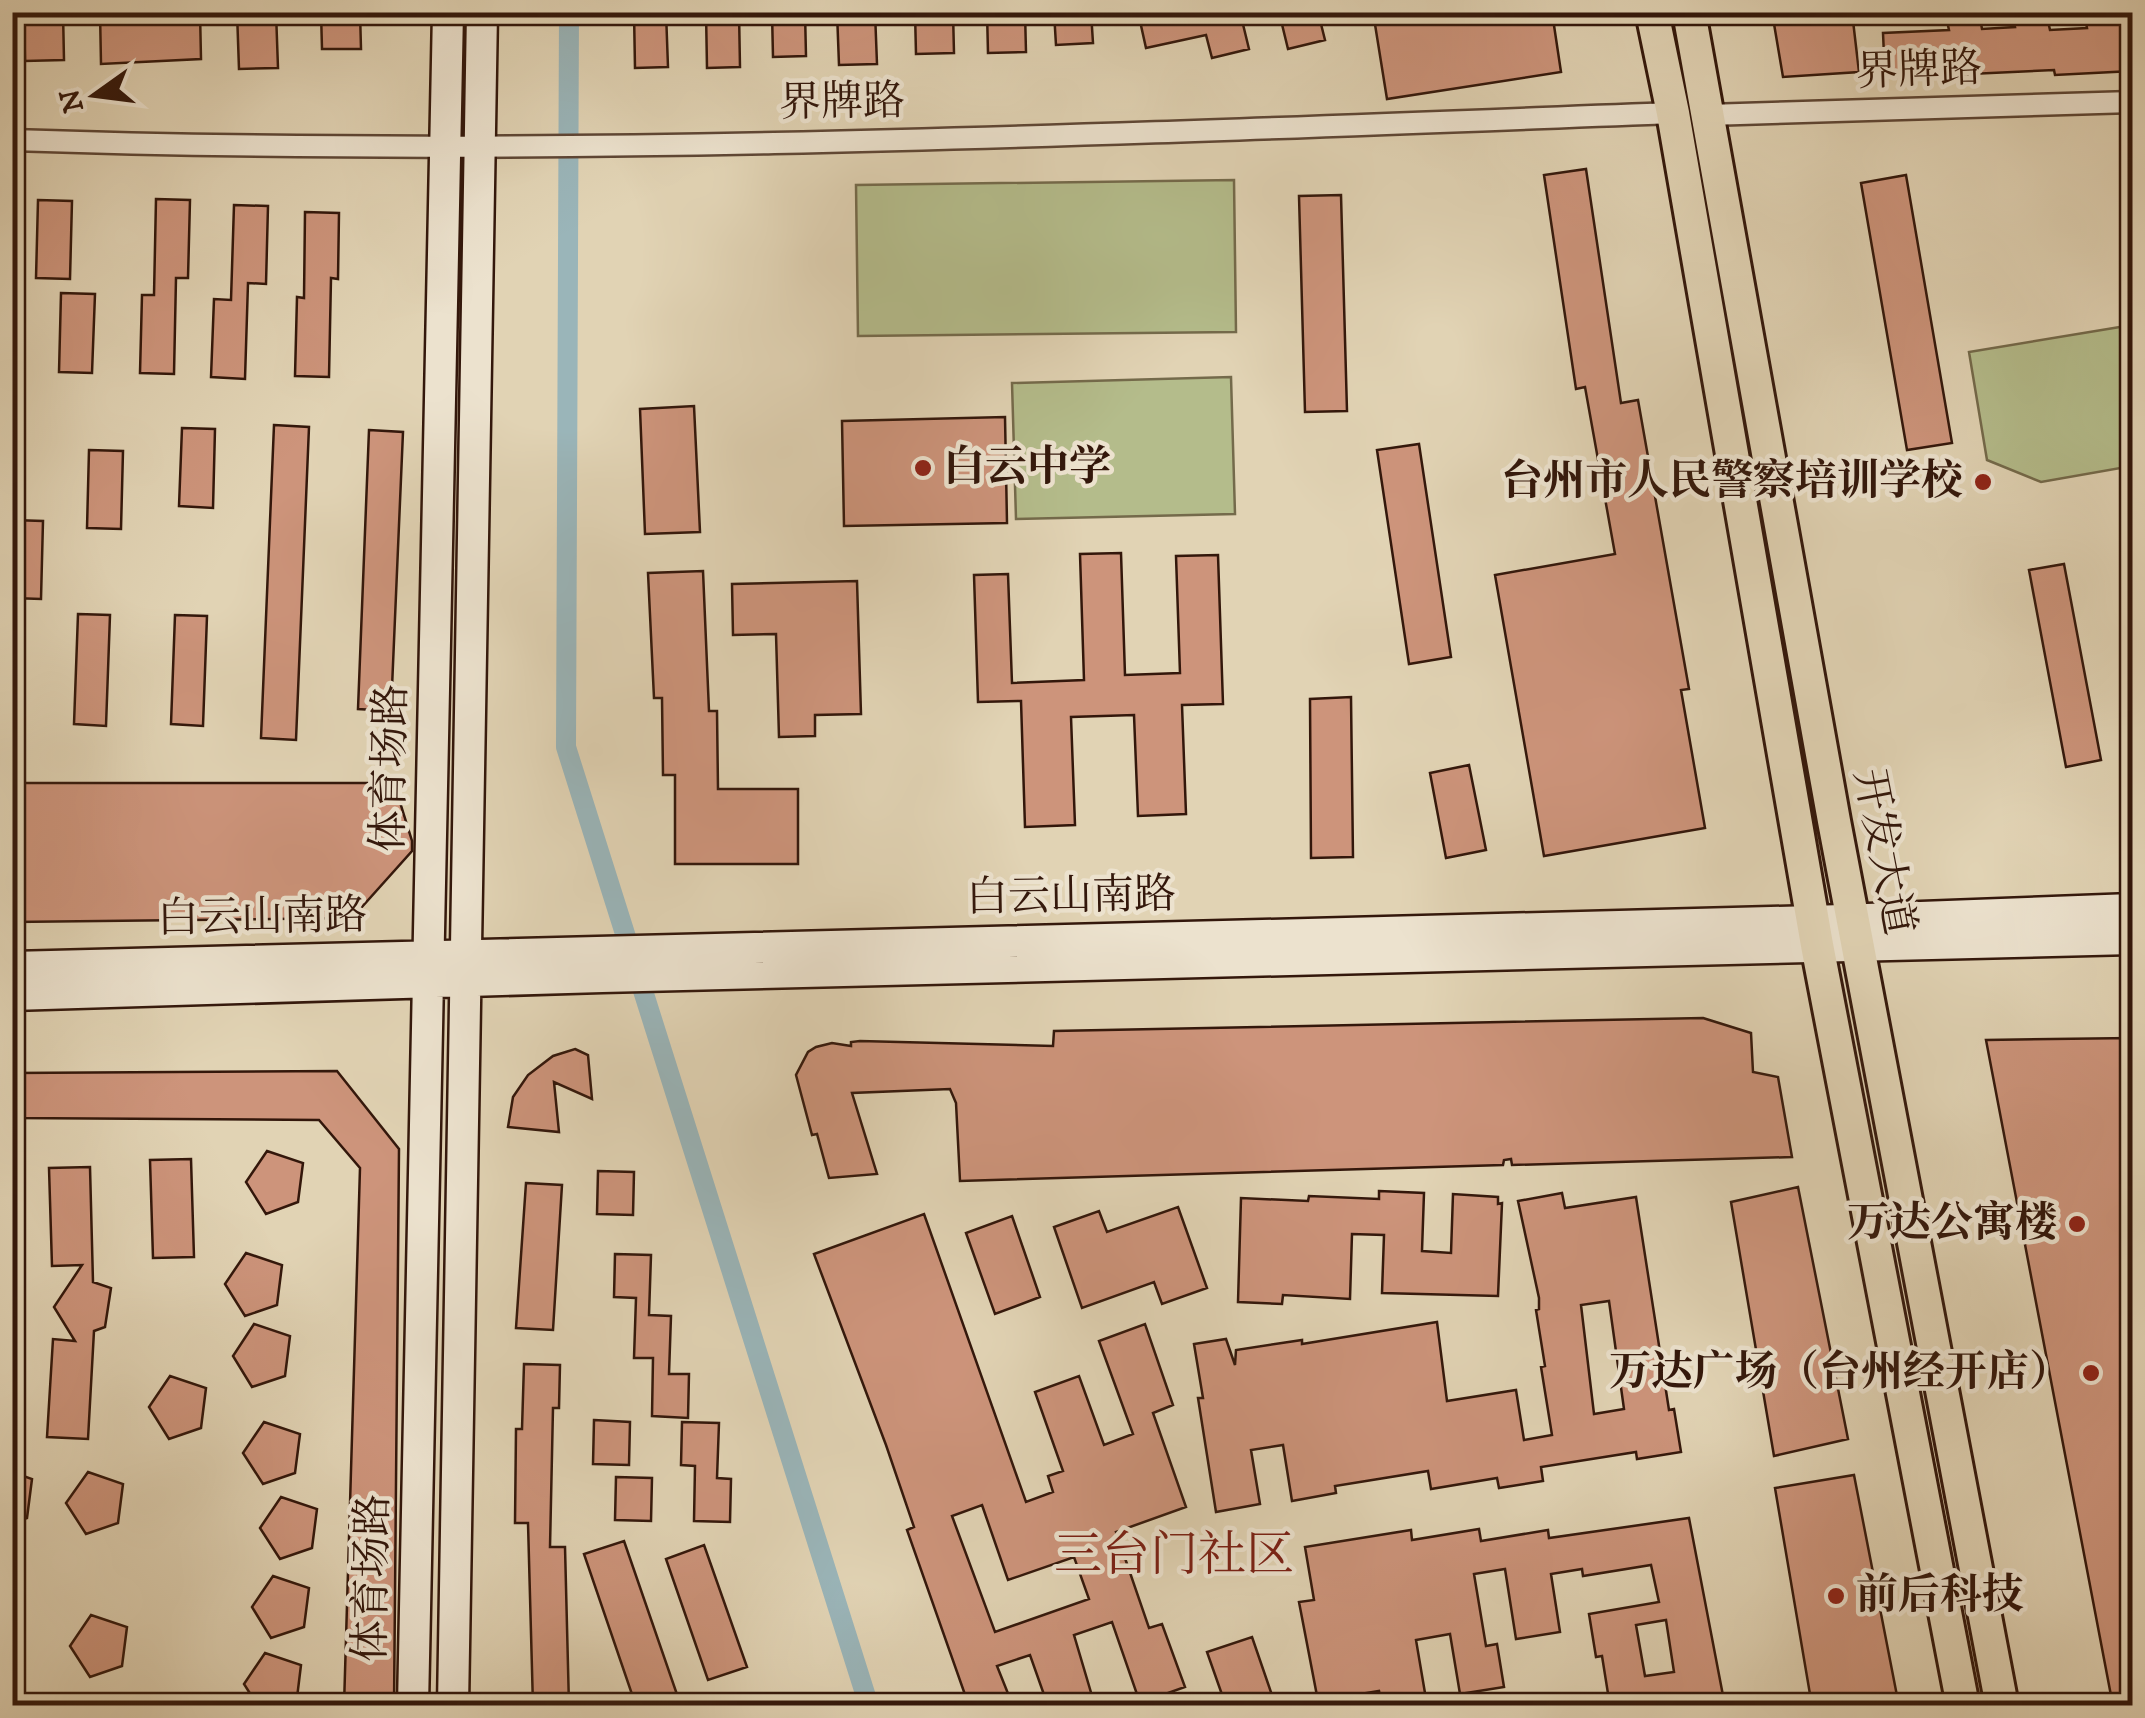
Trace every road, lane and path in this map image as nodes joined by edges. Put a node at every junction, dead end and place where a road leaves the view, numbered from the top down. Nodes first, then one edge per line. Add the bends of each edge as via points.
1 (448, 12) edge
2 (482, 12) edge
3 (1652, 12) edge
4 (1689, 12) edge
5 (2132, 102) edge
6 (1673, 112) junction
7 (1708, 115) junction
8 (12, 140) edge
9 (445, 148) junction
10 (478, 148) junction
11 (2132, 909) edge
12 (1855, 932) junction
13 (1816, 933) junction
14 (2132, 939) edge
15 (12, 967) edge
16 (464, 968) junction
17 (430, 969) junction
18 (12, 995) edge
19 (412, 1706) edge
20 (453, 1706) edge
21 (1963, 1706) edge
22 (2002, 1706) edge

1 - 9 main road, 体育场路
2 - 10 main road, 体育场路
3 - 6 main road, 开发大道
4 - 7 main road, 开发大道
5 - 7 street, 界牌路
6 - 10 street, 界牌路
6 - 13 main road, 开发大道
7 - 12 main road, 开发大道
8 - 9 street, 界牌路
9 - 10 street, 界牌路
9 - 17 main road, 体育场路
10 - 16 main road, 体育场路
11 - 12 main road, 白云山南路
12 - 13 main road, 白云山南路
12 - 14 main road, 白云山南路
12 - 22 main road, 开发大道
13 - 16 main road, 白云山南路
13 - 21 main road, 开发大道
15 - 17 main road, 白云山南路
16 - 17 main road, 白云山南路
16 - 20 main road, 体育场路
17 - 18 main road, 白云山南路
17 - 19 main road, 体育场路

